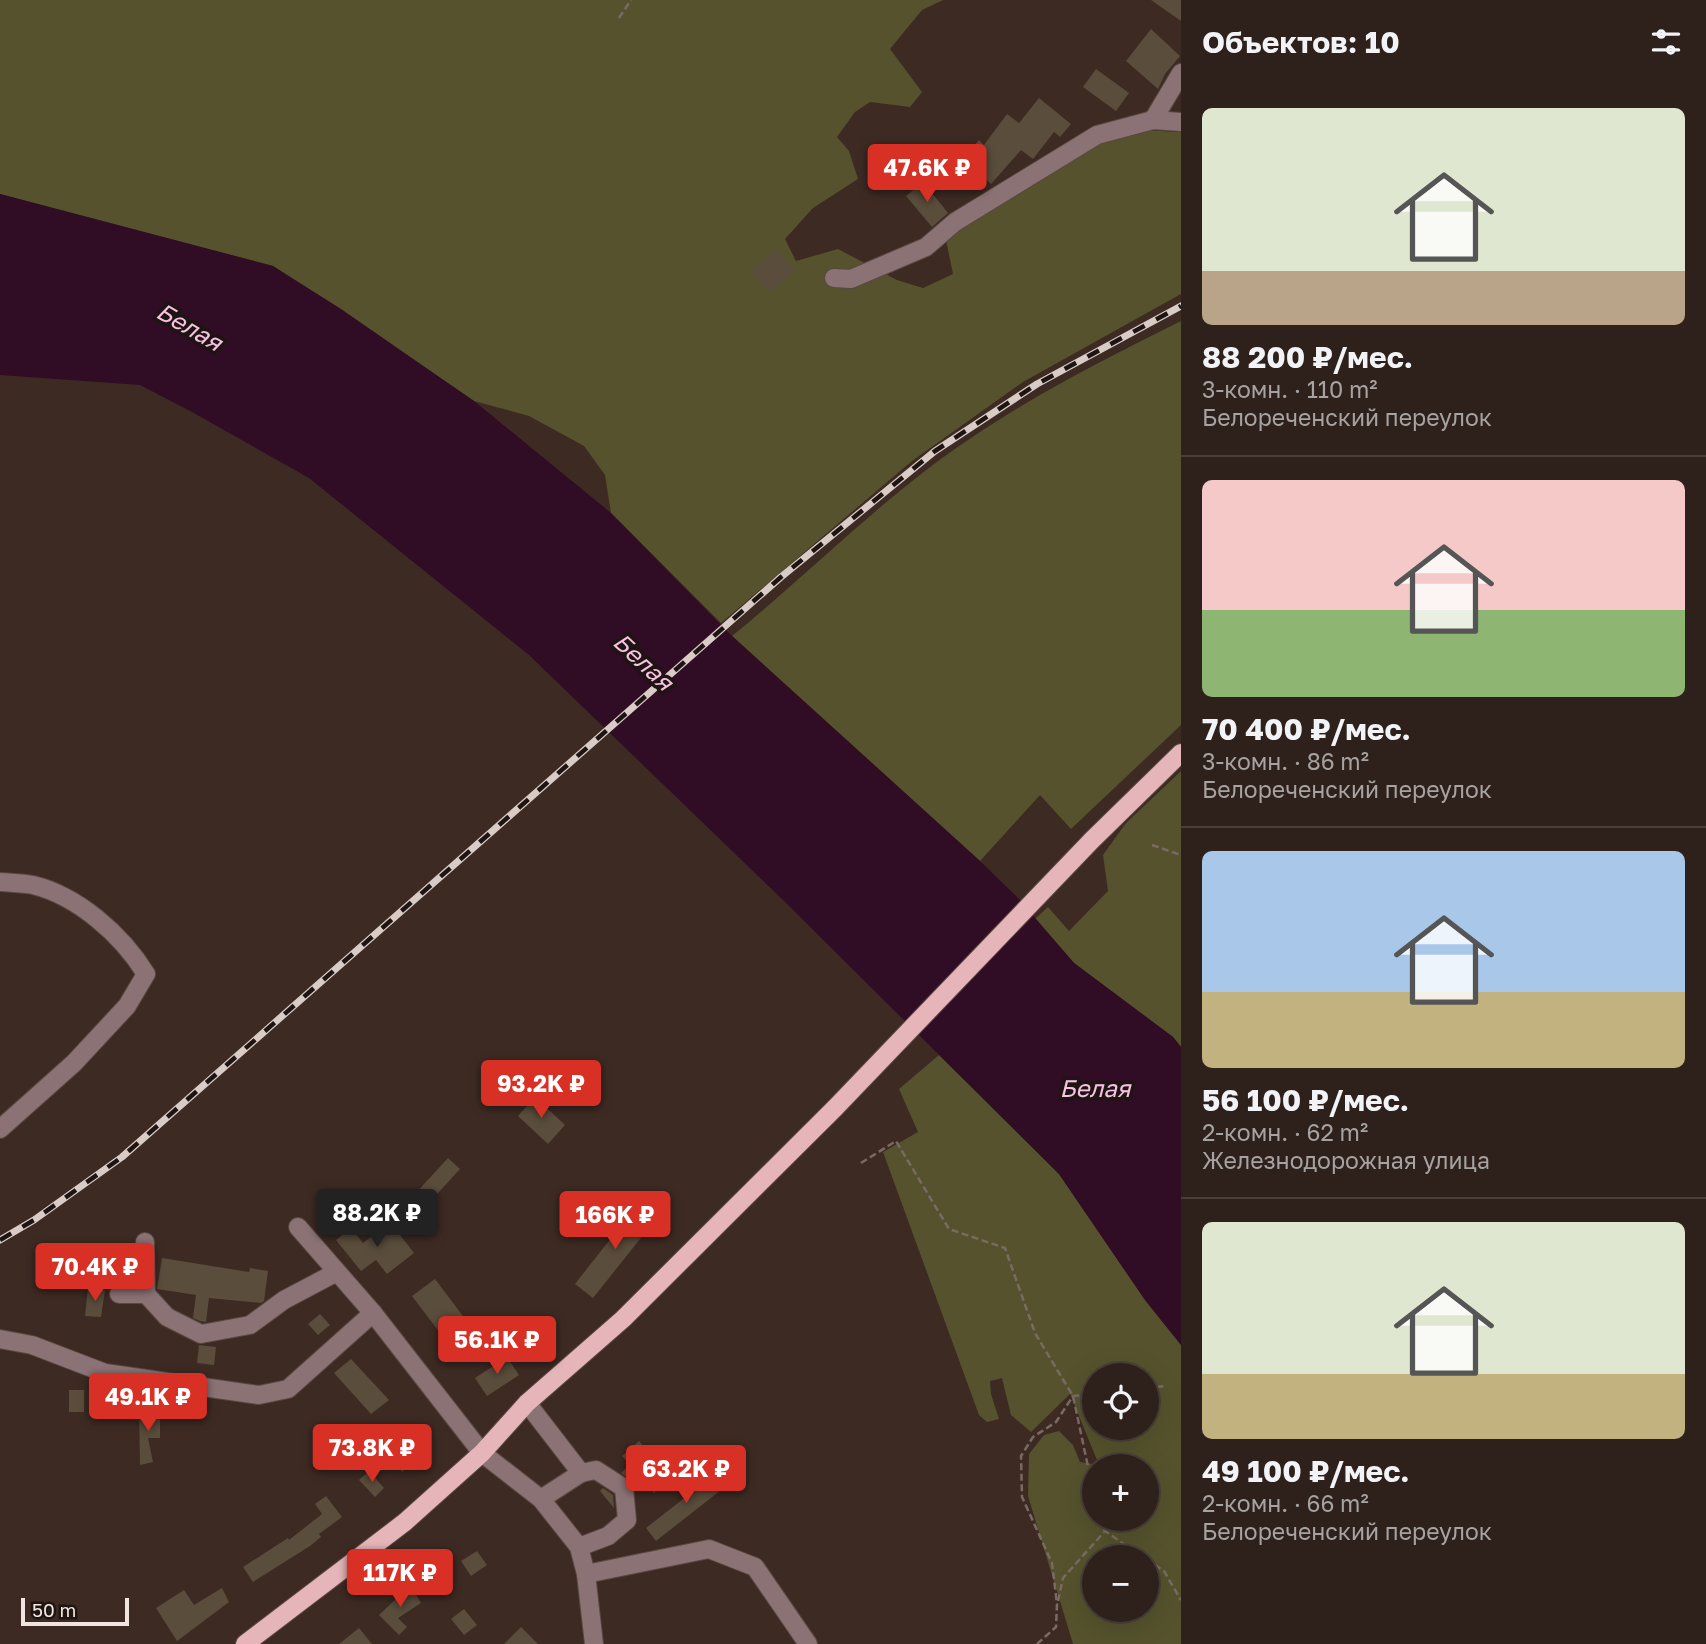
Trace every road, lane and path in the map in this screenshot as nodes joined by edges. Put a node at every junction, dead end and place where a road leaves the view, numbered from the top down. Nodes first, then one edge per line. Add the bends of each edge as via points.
1 (631, 0) edge
2 (619, 18) dead end
3 (1181, 73) edge
4 (1153, 120) junction
5 (1181, 122) edge
6 (834, 278) dead end
7 (1181, 754) edge
8 (1152, 845) dead end
9 (1181, 855) edge
10 (0, 882) edge
11 (0, 1129) edge
12 (861, 1163) dead end
13 (298, 1227) dead end
14 (145, 1242) dead end
15 (338, 1272) junction
16 (119, 1294) dead end
17 (146, 1294) junction
18 (373, 1313) junction
19 (0, 1339) edge
20 (1167, 1386) dead end
21 (1159, 1387) edge
22 (1082, 1395) edge
23 (1073, 1396) junction
24 (527, 1403) junction
25 (482, 1453) junction
26 (1085, 1454) edge
27 (581, 1473) junction
28 (541, 1499) junction
29 (1105, 1531) joint
30 (1126, 1545) edge
31 (579, 1547) junction
32 (1159, 1568) edge
33 (586, 1574) junction
34 (1181, 1600) edge
35 (1057, 1604) junction
36 (245, 1644) edge
37 (594, 1644) edge
38 (808, 1644) edge
39 (1037, 1644) edge

1 - 2 path
3 - 4 street
4 - 5 street
4 - 6 street via 1097,135 955,222 926,247 851,279
7 - 24 main road via 1092,840 835,1108 623,1318
8 - 9 path
10 - 11 street via 32,885 88,912 130,951 146,974 127,1006 74,1063
12 - 23 path via 896,1141 949,1229 1005,1248 1035,1332
13 - 15 street
14 - 17 street
15 - 17 street via 284,1300 250,1325 201,1334 167,1317
15 - 18 street
16 - 17 street
18 - 19 street via 288,1389 259,1395 105,1373 32,1345
18 - 25 street
20 - 21 path
22 - 23 path
23 - 26 path
23 - 35 path via 1056,1422 1033,1437 1021,1456 1022,1497 1052,1563
24 - 25 main road
24 - 27 street
25 - 28 street
25 - 36 main road via 405,1522
27 - 28 street
27 - 31 street via 596,1470 624,1488 627,1520 608,1536
28 - 31 street
29 - 30 path
29 - 35 path via 1063,1578
31 - 33 street
32 - 34 path
33 - 37 street
33 - 38 street via 709,1549 755,1567
35 - 39 path via 1056,1627

